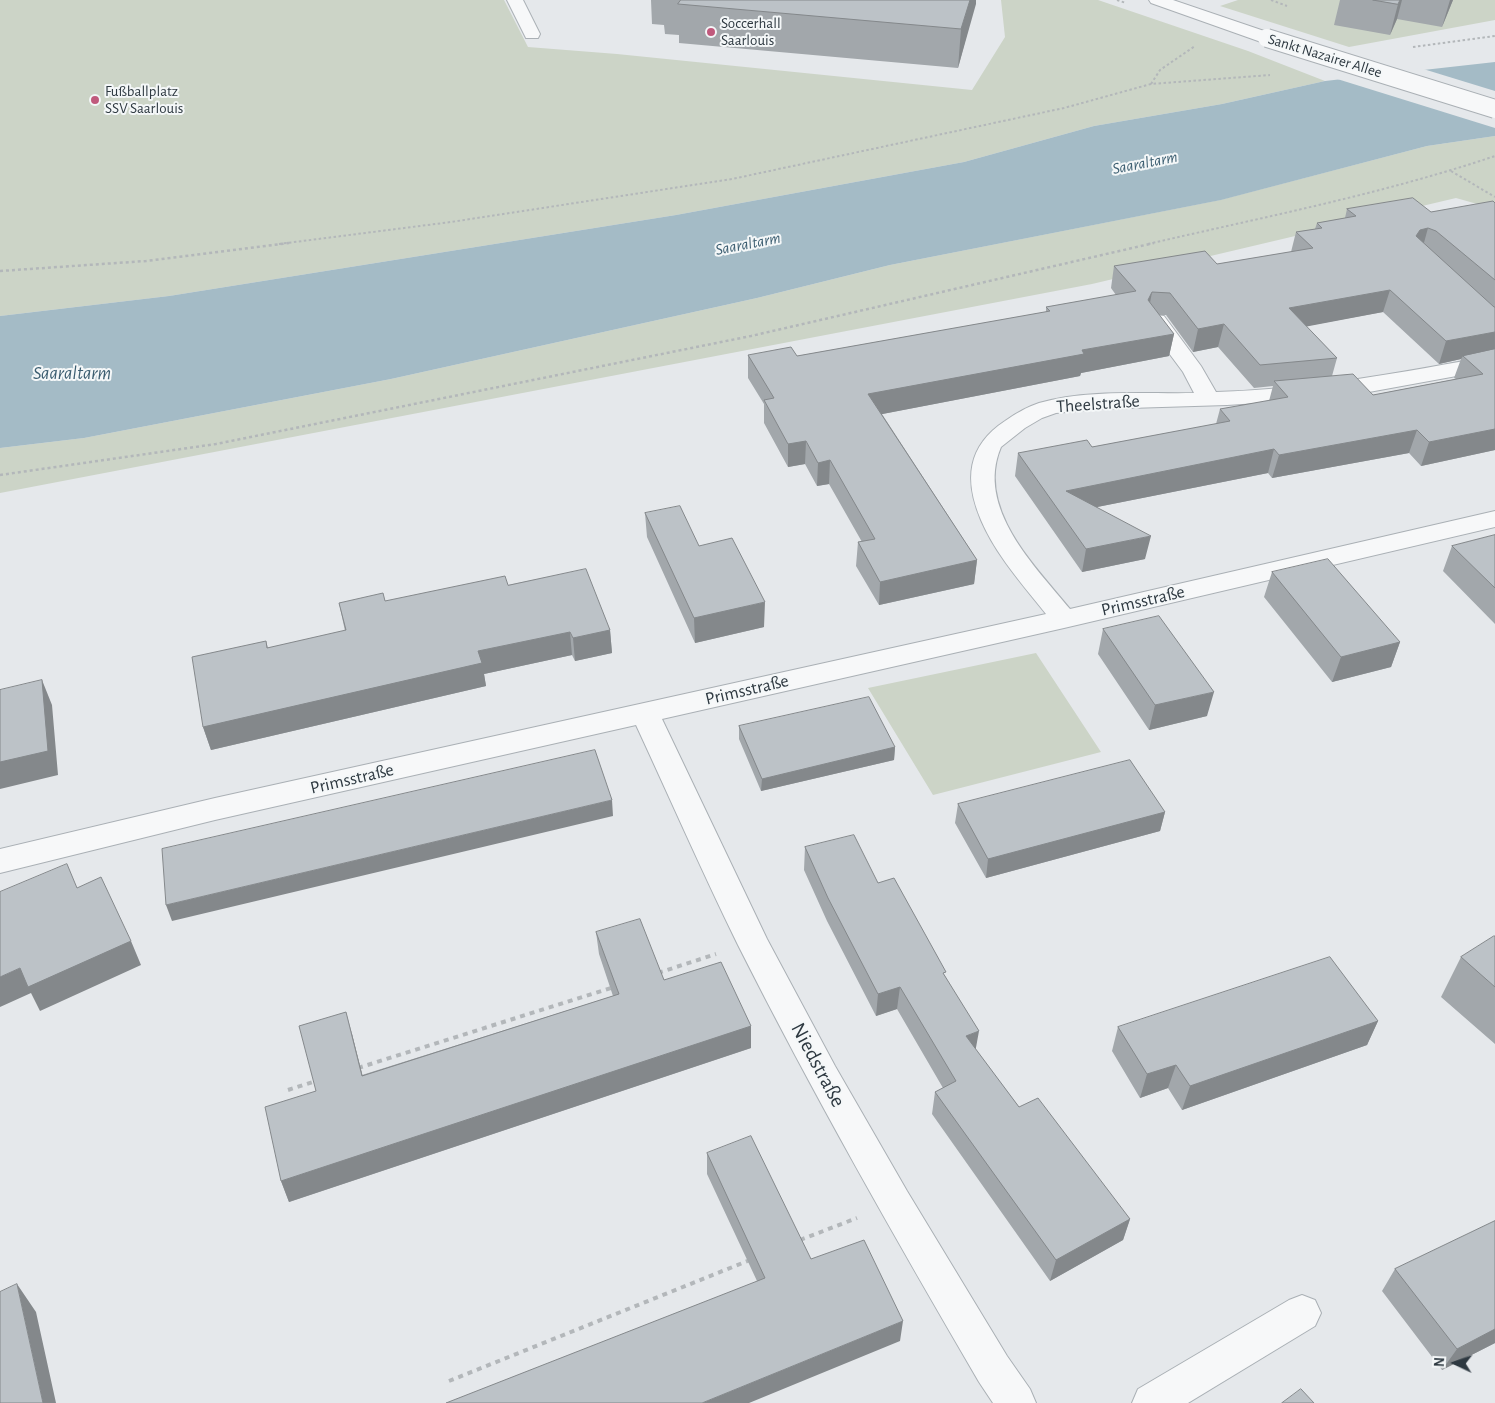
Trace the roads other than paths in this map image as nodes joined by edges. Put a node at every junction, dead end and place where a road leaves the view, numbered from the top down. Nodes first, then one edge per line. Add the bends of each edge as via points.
1 (515, 0) edge
2 (1157, 0) edge
3 (1211, 2) dead end
4 (1187, 11) junction
5 (532, 34) dead end
6 (1495, 109) edge
7 (1156, 321) edge
8 (1495, 362) edge
9 (1210, 399) junction
10 (1495, 519) edge
11 (1064, 619) junction
12 (645, 713) junction
13 (0, 861) edge
14 (1302, 1312) dead end
15 (1016, 1403) edge
16 (1152, 1403) edge

1 - 5 street
2 - 4 street, Sankt Nazairer Allee
3 - 4 street
4 - 6 street, Sankt Nazairer Allee, bridge
7 - 9 street
8 - 9 street, Theelstraße via 1306,395
9 - 11 street, Theelstraße via 1083,402 1044,409 1021,420 992,442 985,458 981,483 988,510 997,532
10 - 11 street, Primsstraße
11 - 12 street, Primsstraße
12 - 13 street, Primsstraße via 215,809
12 - 15 street, Niedstraße via 753,943 823,1076 894,1203
14 - 16 street

